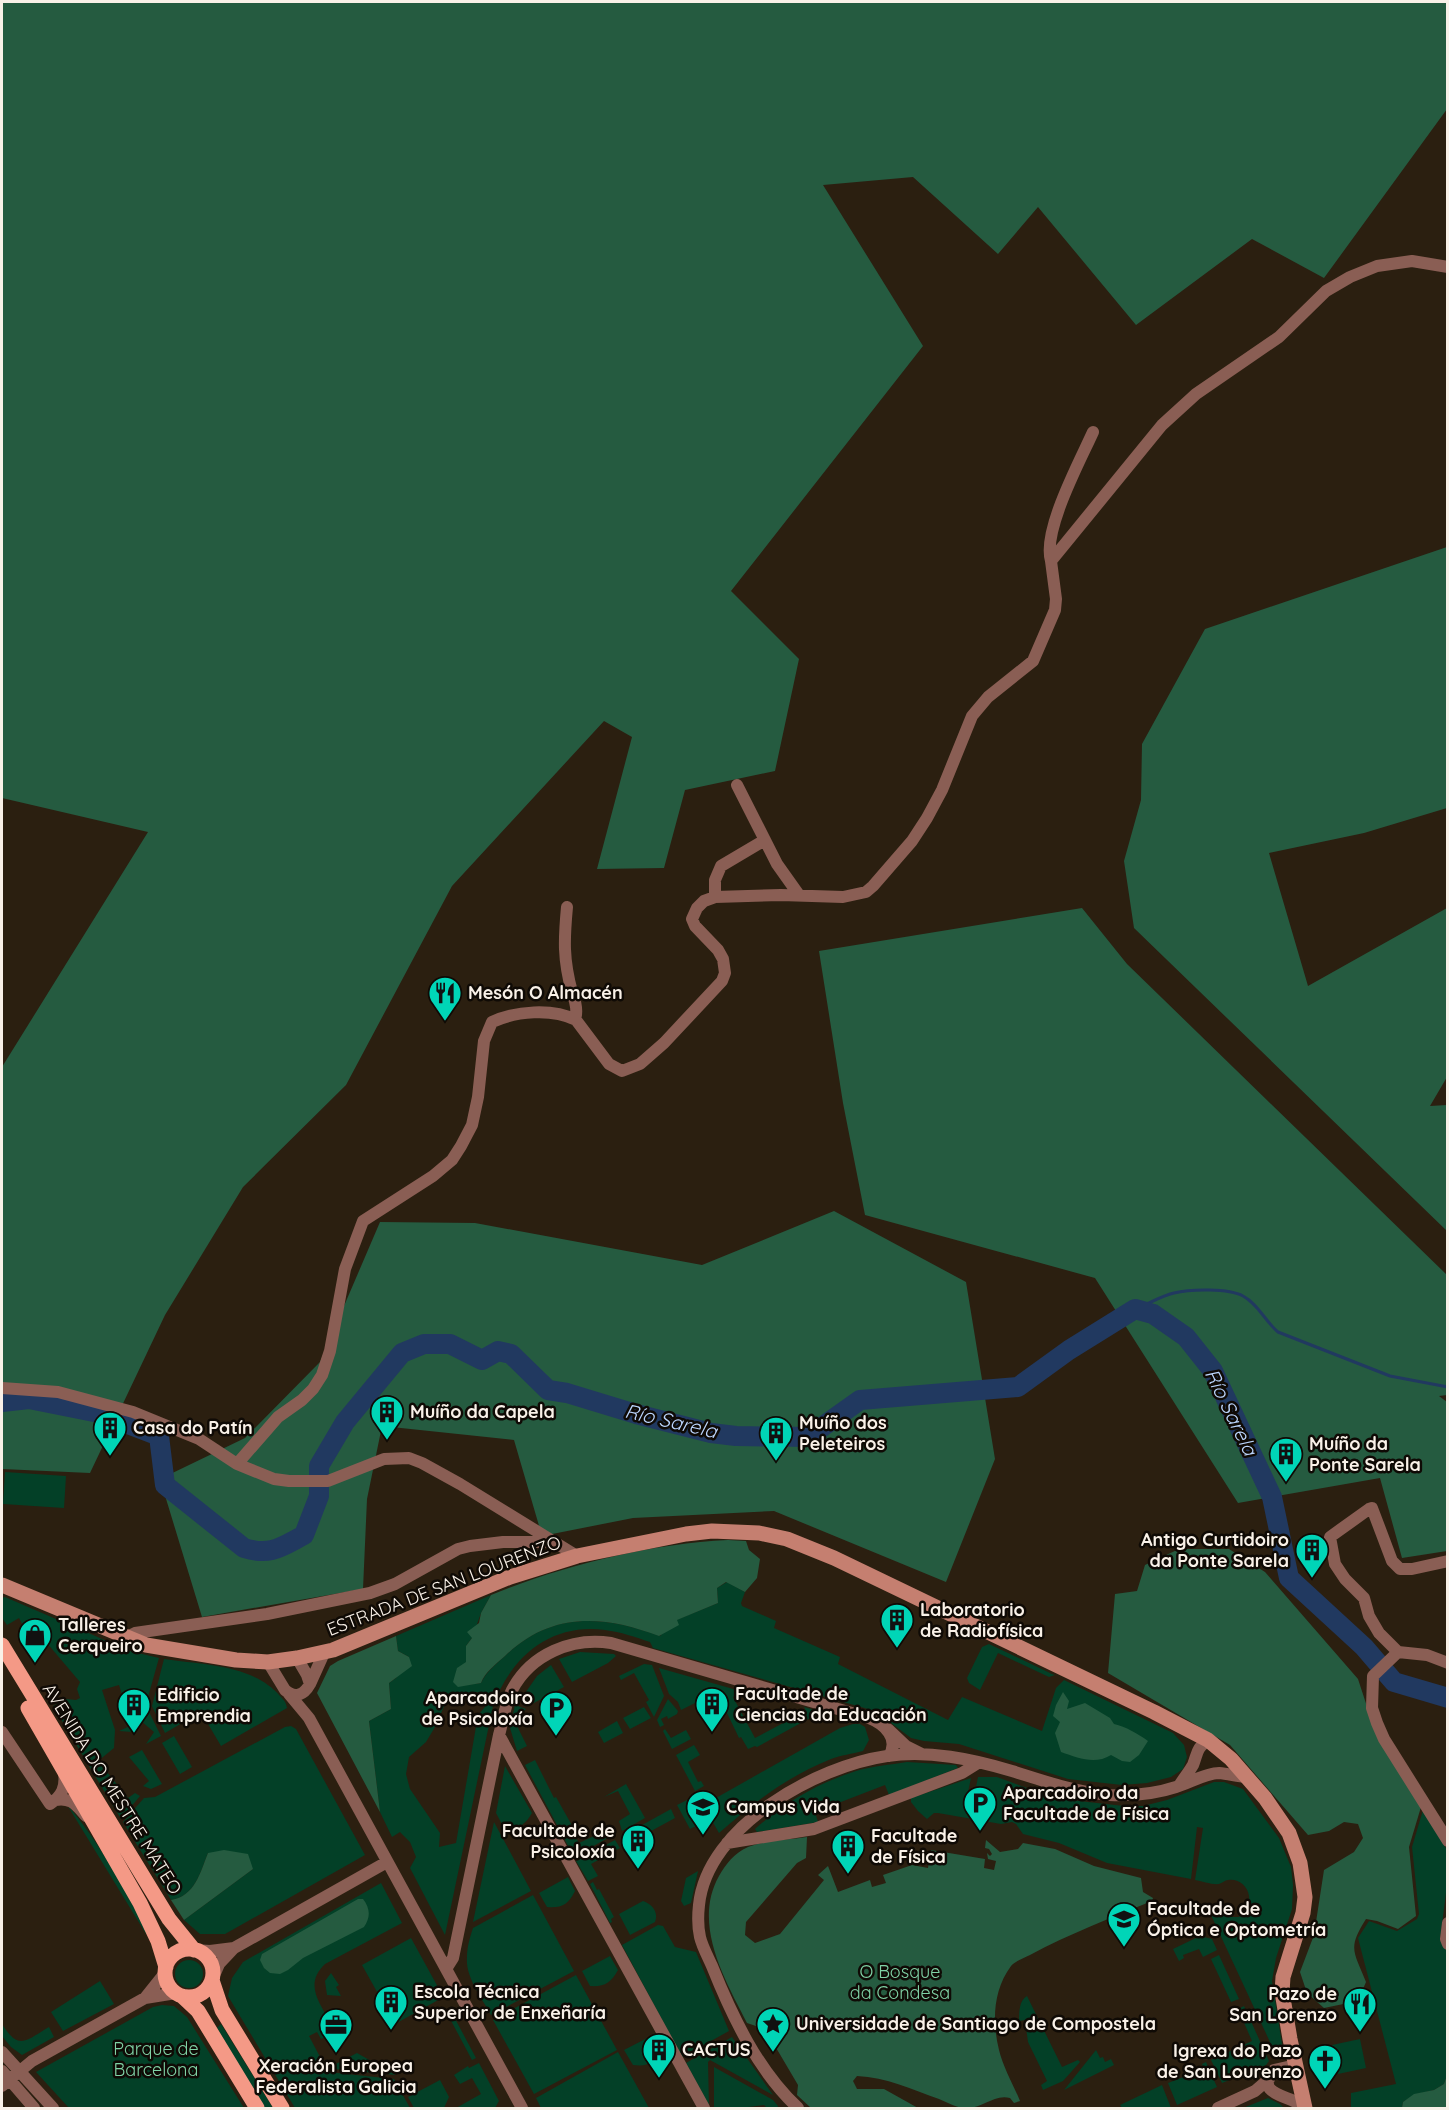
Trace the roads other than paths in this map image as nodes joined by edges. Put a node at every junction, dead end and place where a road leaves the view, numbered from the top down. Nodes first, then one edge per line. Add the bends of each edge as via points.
1 (1448, 267) edge
2 (1093, 432) dead end
3 (1051, 561) junction
4 (737, 785) dead end
5 (765, 840) junction
6 (799, 895) junction
7 (715, 897) junction
8 (567, 907) dead end
9 (574, 1019) junction
10 (2, 1388) edge
11 (237, 1464) junction
12 (552, 1542) junction
13 (577, 1556) junction
14 (1448, 1561) edge
15 (3, 1586) edge
16 (2, 1636) edge
17 (125, 1638) junction
18 (2, 1645) edge
19 (324, 1653) junction
20 (1396, 1654) junction
21 (297, 1658) junction
22 (268, 1662) junction
23 (1448, 1664) edge
24 (2, 1665) edge
25 (308, 1687) junction
26 (289, 1694) junction
27 (309, 1718) junction
28 (869, 1718) junction
29 (882, 1723) junction
30 (2, 1732) edge
31 (499, 1735) junction
32 (1208, 1740) junction
33 (60, 1741) junction
34 (1225, 1753) junction
35 (924, 1754) junction
36 (889, 1756) junction
37 (978, 1762) junction
38 (1194, 1763) junction
39 (64, 1773) junction
40 (1213, 1774) junction
41 (1246, 1777) junction
42 (1179, 1786) junction
43 (55, 1800) junction
44 (95, 1826) junction
45 (1448, 1841) edge
46 (727, 1843) junction
47 (387, 1862) junction
48 (1448, 1923) edge
49 (1448, 1944) edge
50 (234, 1948) junction
51 (194, 1950) junction
52 (446, 1969) junction
53 (166, 1970) junction
54 (212, 1980) junction
55 (179, 1995) junction
56 (145, 1998) junction
57 (2, 2052) edge
58 (1296, 2065) junction
59 (19, 2070) junction
60 (4, 2079) edge
61 (1269, 2079) junction
62 (1301, 2090) junction
63 (1255, 2091) junction
64 (1277, 2096) junction
65 (792, 2106) edge
66 (34, 2109) edge
67 (53, 2109) edge
68 (257, 2109) edge
69 (282, 2109) edge
70 (522, 2109) edge
71 (704, 2109) edge
72 (1218, 2109) edge
73 (1305, 2109) edge

1 - 3 street via 1412,261 1377,266 1326,291 1279,337 1196,394 1162,425
2 - 3 street via 1056,518 1050,542
3 - 6 street via 1055,610 1033,661 988,697 972,716 939,797 912,842 866,892 843,897
4 - 5 street
5 - 6 street
5 - 7 street via 722,866 715,880
6 - 7 street
7 - 9 street via 704,901 692,919 723,959 722,981 640,1064 622,1071 609,1064
8 - 9 street via 565,966 577,1014
9 - 11 street via 537,1013 492,1022 484,1041 472,1125 461,1146 433,1176 363,1221 345,1269 322,1375 313,1389 278,1417
10 - 11 street via 58,1392 133,1412 199,1439
11 - 12 street via 274,1479 314,1481 328,1480 384,1459 409,1458
12 - 13 street
12 - 17 street via 470,1546 370,1593 267,1614 135,1633
13 - 19 street, ESTRADA DE SAN LOURENZO via 510,1577
13 - 32 street, ESTRADA DE SAN LOURENZO via 711,1531 759,1533 787,1539 834,1558
14 - 20 street via 1400,1569 1392,1561 1372,1508 1330,1537 1335,1564 1364,1598 1369,1616
15 - 17 street, ESTRADA DE SAN LOURENZO
16 - 33 street
17 - 22 street, ESTRADA DE SAN LOURENZO via 170,1650
18 - 33 main road, AVENIDA DO MESTRE MATEO
19 - 21 street, ESTRADA DE SAN LOURENZO
19 - 25 street
20 - 23 street via 1427,1655
20 - 45 street via 1372,1676 1372,1708 1384,1738
21 - 22 street, ESTRADA DE SAN LOURENZO
21 - 25 street via 308,1674
22 - 26 street
24 - 39 main road, AVENIDA DO MESTRE MATEO
25 - 26 street via 299,1695
25 - 27 street
26 - 27 street
27 - 47 street
28 - 29 street
28 - 31 street via 619,1644 588,1641 559,1648 525,1672 512,1691
28 - 36 street via 886,1742
29 - 35 street via 906,1746
29 - 36 street via 891,1738
30 - 43 street via 50,1804
31 - 52 street via 453,1958
31 - 71 street
32 - 34 street, ESTRADA DE SAN LOURENZO
32 - 38 street via 1195,1754
33 - 51 main road, AVENIDA DO MESTRE MATEO via 169,1919
34 - 40 street via 1225,1766
34 - 41 street, ESTRADA DE SAN LOURENZO
35 - 36 street
35 - 37 street
36 - 46 street via 843,1767 805,1782 769,1804
37 - 42 street via 1069,1789 1110,1795 1141,1794
37 - 46 street via 962,1773 814,1829
38 - 40 street via 1203,1773
38 - 42 street
39 - 43 street via 64,1787
39 - 44 main road, AVENIDA DO MESTRE MATEO
40 - 41 street
40 - 42 street
41 - 58 street, ESTRADA DE SAN LOURENZO via 1289,1833 1304,1880 1303,1913 1282,1992
43 - 44 street via 67,1798
44 - 53 main road, AVENIDA DO MESTRE MATEO via 140,1903 158,1941
46 - 65 street via 704,1884 699,1904 700,1936 744,2035
47 - 50 street
47 - 52 street
48 - 49 street
50 - 51 street
50 - 54 street via 224,1957
51 - 53 main road via 177,1952
51 - 54 main road via 208,1959
52 - 70 street
53 - 55 main road via 168,1985
53 - 56 street
54 - 55 main road via 200,1994
54 - 69 main road via 222,2010
55 - 56 street
55 - 68 main road via 201,2014
56 - 59 street
57 - 59 street
58 - 61 street via 1274,2070
58 - 62 street, ESTRADA DE SAN LOURENZO
59 - 60 street
59 - 67 street
60 - 66 street
61 - 63 street
61 - 64 street
62 - 64 street
62 - 73 street, ESTRADA DE SAN LOURENZO
63 - 64 street
63 - 72 street
64 - 73 street via 1300,2102

